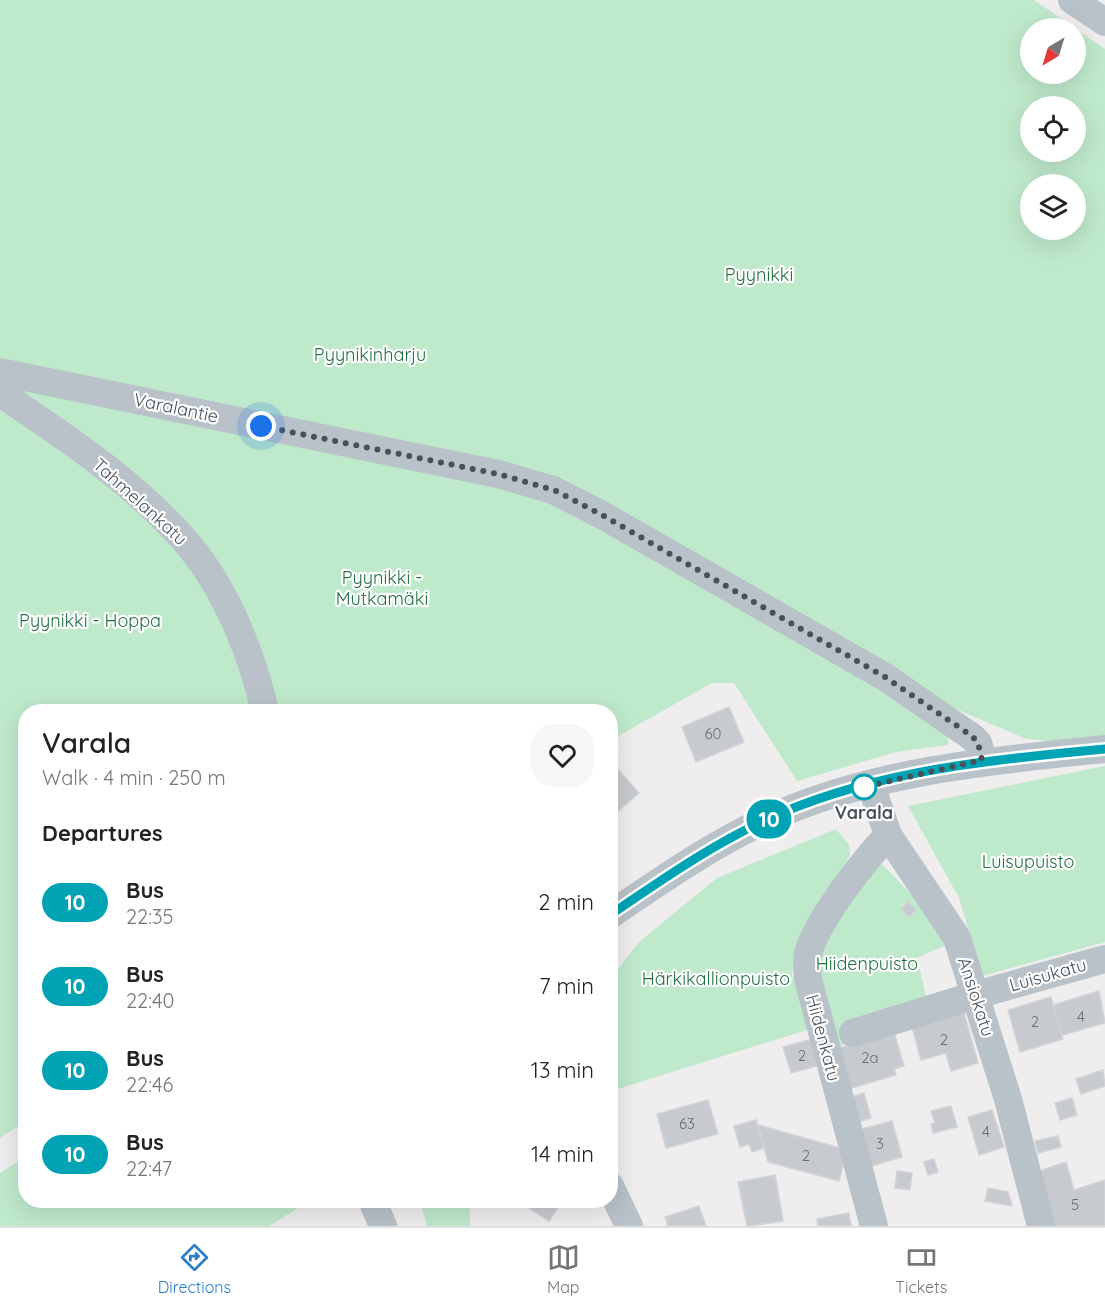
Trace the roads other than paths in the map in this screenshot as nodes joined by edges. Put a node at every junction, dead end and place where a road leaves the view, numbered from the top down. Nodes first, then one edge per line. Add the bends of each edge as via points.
1 (1072, 0) edge
2 (1105, 22) edge
3 (0, 372) edge
4 (0, 393) edge
5 (264, 704) edge
6 (1105, 749) edge
7 (982, 760) junction
8 (872, 785) junction
9 (888, 835) junction
10 (618, 910) edge
11 (1105, 959) edge
12 (976, 995) junction
13 (853, 1033) dead end
14 (618, 1203) edge
15 (375, 1208) edge
16 (383, 1226) edge
17 (629, 1226) edge
18 (874, 1226) edge
19 (1041, 1226) edge

1 - 2 street
3 - 7 street, Varalantie via 498,474 554,490 885,677 972,736
4 - 5 street, Tahmelankatu via 120,480 192,550 238,630
6 - 7 street
7 - 8 street
8 - 9 street, Ansiokatu
8 - 10 street via 820,799 758,824
9 - 12 street, Ansiokatu via 957,938
9 - 18 street, Hiidenkatu via 865,860 821,926 806,963
11 - 12 street, Luisukatu
12 - 13 street, Luisukatu
12 - 19 street, Ansiokatu
14 - 17 street
15 - 16 street

